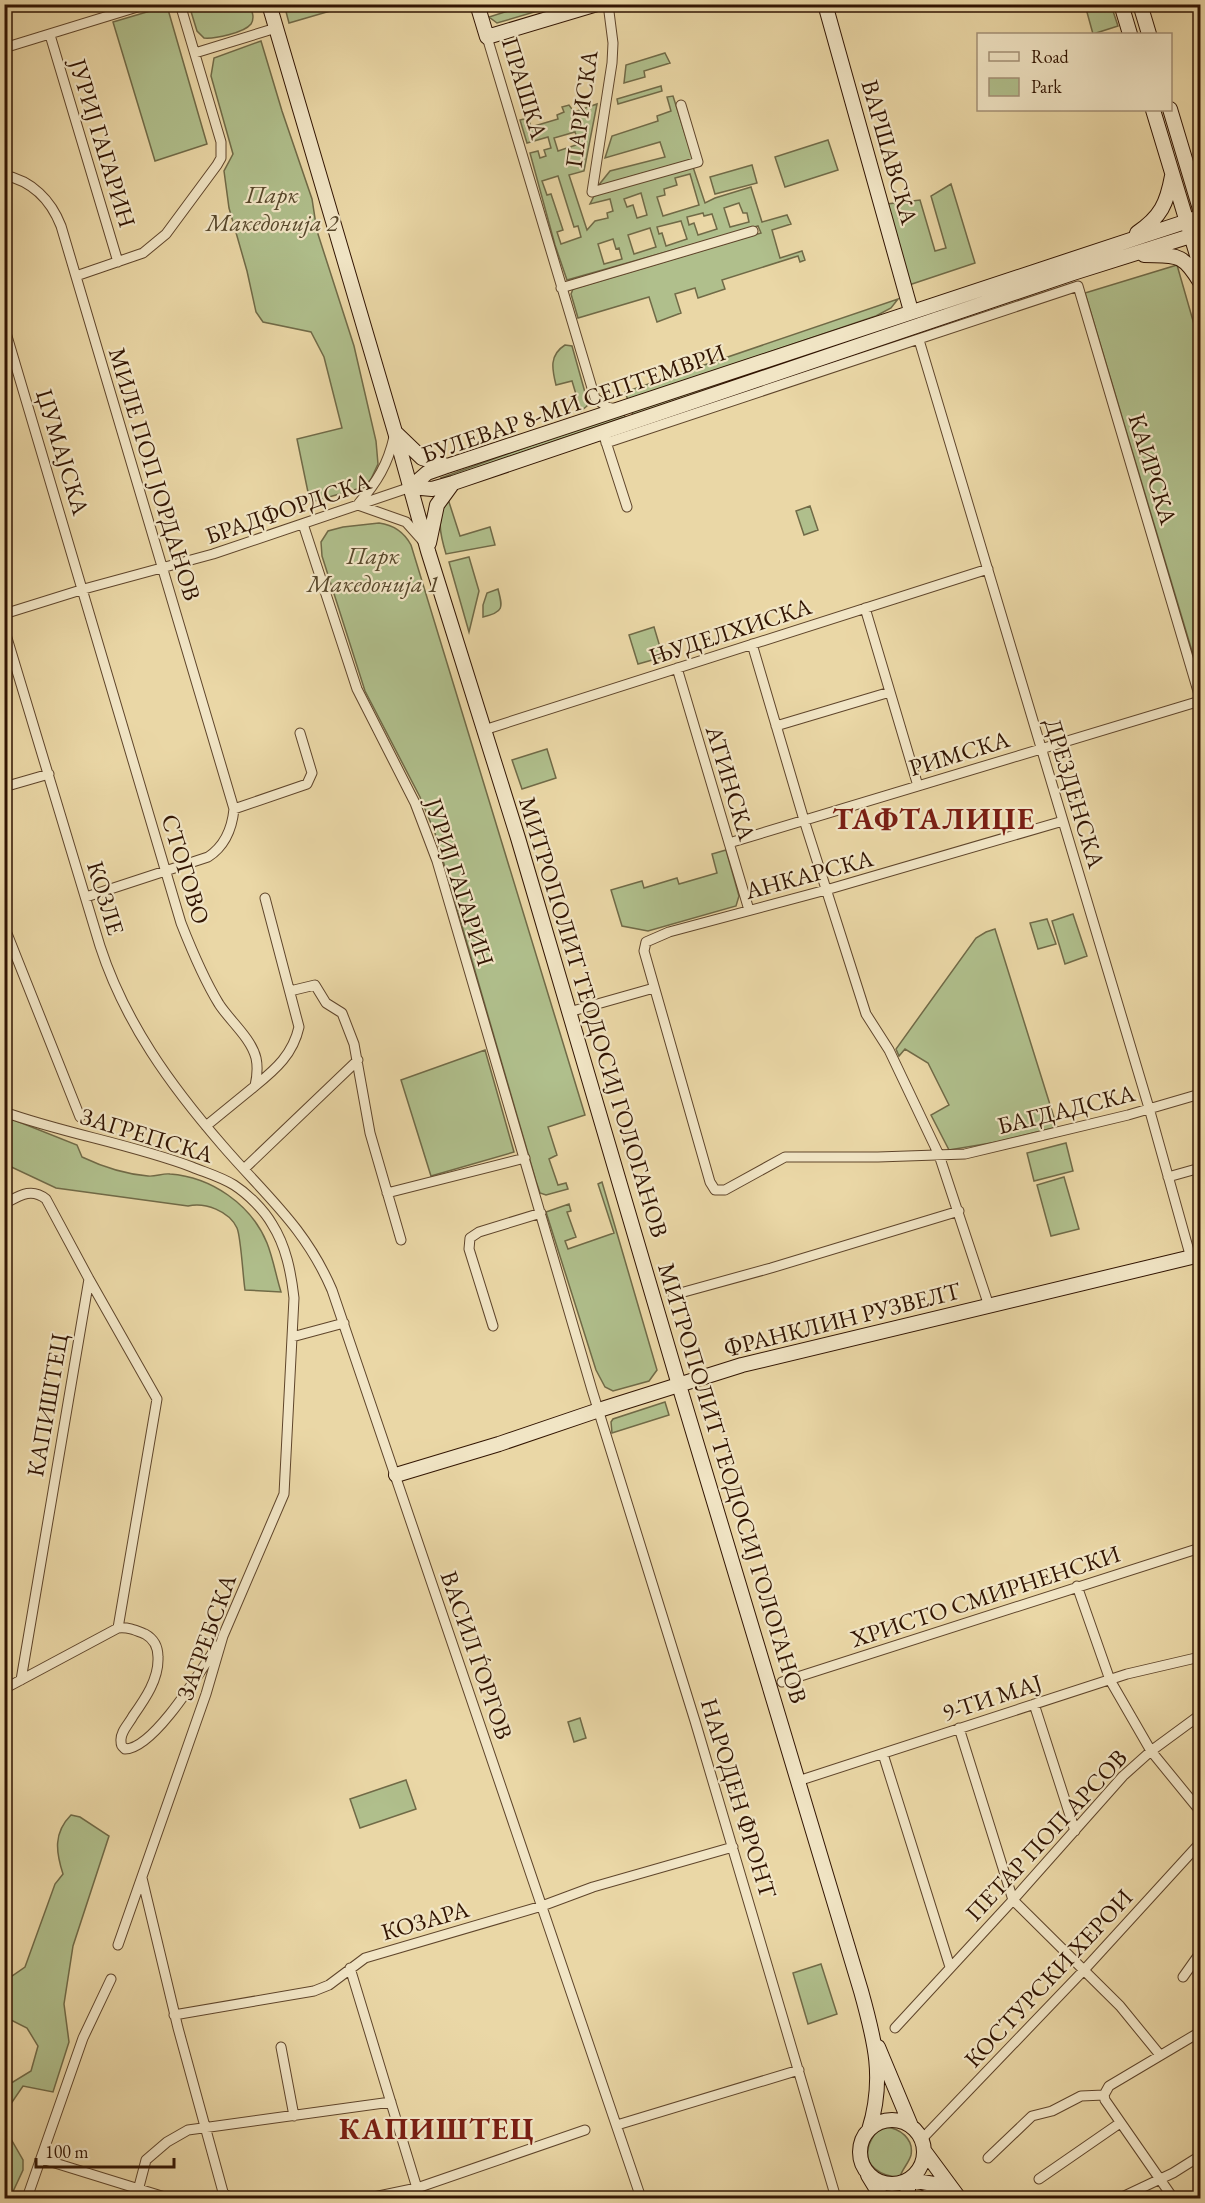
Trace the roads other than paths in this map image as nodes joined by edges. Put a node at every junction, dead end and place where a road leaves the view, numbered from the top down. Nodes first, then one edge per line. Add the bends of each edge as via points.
1 (147, 4) edge
2 (180, 4) edge
3 (269, 4) edge
4 (477, 4) edge
5 (597, 4) edge
6 (608, 4) edge
7 (825, 4) edge
8 (1121, 4) edge
9 (1140, 4) edge
10 (276, 28) junction
11 (1131, 33) edge
12 (1149, 33) edge
13 (50, 35) junction
14 (487, 38) junction
15 (4, 48) edge
16 (195, 53) junction
17 (681, 105) dead end
18 (1153, 111) edge
19 (1171, 111) edge
20 (1188, 169) junction
21 (1173, 174) junction
22 (4, 175) edge
23 (1200, 181) edge
24 (1200, 209) edge
25 (1194, 219) edge
26 (753, 231) dead end
27 (1196, 234) edge
28 (1126, 240) junction
29 (1130, 255) junction
30 (118, 262) junction
31 (1200, 265) edge
32 (76, 276) junction
33 (1200, 282) edge
34 (561, 288) junction
35 (994, 307) junction
36 (911, 311) junction
37 (4, 326) edge
38 (892, 334) junction
39 (919, 340) junction
40 (906, 344) junction
41 (595, 398) junction
42 (616, 409) junction
43 (584, 419) junction
44 (395, 432) junction
45 (604, 437) junction
46 (447, 466) junction
47 (453, 483) junction
48 (411, 488) junction
49 (357, 505) junction
50 (627, 507) dead end
51 (303, 524) junction
52 (428, 551) junction
53 (162, 569) junction
54 (988, 569) junction
55 (84, 589) junction
56 (865, 608) junction
57 (4, 614) edge
58 (4, 628) edge
59 (752, 644) junction
60 (676, 668) junction
61 (890, 692) junction
62 (1200, 699) edge
63 (776, 726) junction
64 (484, 730) junction
65 (300, 733) dead end
66 (1041, 748) junction
67 (49, 774) junction
68 (918, 786) junction
69 (4, 787) edge
70 (234, 809) junction
71 (804, 820) junction
72 (1063, 821) junction
73 (729, 843) junction
74 (166, 872) junction
75 (826, 890) junction
76 (86, 897) junction
77 (265, 898) dead end
78 (749, 910) junction
79 (4, 926) edge
80 (654, 988) junction
81 (290, 991) junction
82 (569, 1012) junction
83 (358, 1060) junction
84 (255, 1086) junction
85 (1200, 1094) edge
86 (1149, 1108) junction
87 (4, 1112) edge
88 (80, 1117) dead end
89 (206, 1126) junction
90 (227, 1151) joint
91 (939, 1155) junction
92 (525, 1158) junction
93 (1200, 1168) edge
94 (244, 1170) junction
95 (1168, 1177) junction
96 (387, 1192) junction
97 (4, 1204) edge
98 (959, 1210) junction
99 (541, 1213) junction
100 (401, 1240) dead end
101 (1198, 1257) edge
102 (89, 1279) junction
103 (673, 1295) dead end
104 (989, 1306) junction
105 (344, 1323) junction
106 (493, 1326) dead end
107 (292, 1337) junction
108 (679, 1385) junction
109 (599, 1410) junction
110 (396, 1474) junction
111 (1200, 1548) edge
112 (1077, 1586) junction
113 (118, 1628) junction
114 (223, 1636) junction
115 (1200, 1657) edge
116 (21, 1680) junction
117 (1110, 1680) junction
118 (782, 1682) dead end
119 (4, 1689) edge
120 (1034, 1704) junction
121 (1200, 1716) edge
122 (958, 1728) junction
123 (1151, 1751) junction
124 (883, 1754) junction
125 (798, 1781) junction
126 (1200, 1810) edge
127 (1075, 1831) junction
128 (1200, 1843) edge
129 (733, 1847) junction
130 (141, 1878) junction
131 (1013, 1900) junction
132 (542, 1906) junction
133 (118, 1945) dead end
134 (1200, 1953) edge
135 (350, 1968) junction
136 (950, 1968) junction
137 (1084, 1970) junction
138 (1183, 1977) dead end
139 (111, 1979) dead end
140 (174, 2015) junction
141 (895, 2028) dead end
142 (1200, 2032) edge
143 (875, 2043) junction
144 (281, 2047) dead end
145 (1160, 2055) junction
146 (799, 2070) junction
147 (1104, 2095) junction
148 (391, 2102) junction
149 (294, 2116) junction
150 (1120, 2123) junction
151 (617, 2125) junction
152 (911, 2126) junction
153 (206, 2128) junction
154 (585, 2130) dead end
155 (868, 2130) junction
156 (923, 2145) junction
157 (1200, 2156) edge
158 (988, 2158) dead end
159 (42, 2159) junction
160 (866, 2170) junction
161 (1159, 2178) junction
162 (1038, 2179) dead end
163 (910, 2180) junction
164 (417, 2188) junction
165 (137, 2194) edge
166 (226, 2195) edge
167 (27, 2199) edge
168 (168, 2199) edge
169 (214, 2199) edge
170 (369, 2199) edge
171 (420, 2199) edge
172 (641, 2199) edge
173 (836, 2199) edge
174 (882, 2199) edge
175 (906, 2199) edge
176 (924, 2199) edge
177 (957, 2199) edge
178 (1120, 2199) edge
179 (1173, 2199) edge

1 - 13 street, ЈУРИЈ ГАГАРИН
2 - 16 street, ЈУРИЈ ГАГАРИН
3 - 10 street, МИТРОПОЛИТ ТЕОДОСИЈ ГОЛОГАНОВ
4 - 14 street, ПРАШКА
5 - 14 street, ПАРИСКА
6 - 17 street, ПАРИСКА via 612,63 592,192 698,162
7 - 36 street, ВАРШАВСКА
8 - 11 street
9 - 12 street
10 - 16 street
10 - 44 street, МИТРОПОЛИТ ТЕОДОСИЈ ГОЛОГАНОВ
13 - 15 street, ЈУРИЈ ГАГАРИН
13 - 30 street, ЈУРИЈ ГАГАРИН
14 - 34 street, ПРАШКА
16 - 30 street, ЈУРИЈ ГАГАРИН via 221,142 221,158 166,234 143,253
18 - 21 street
19 - 20 street
20 - 23 street
20 - 24 street
21 - 25 street
21 - 28 street via 1162,211
22 - 32 street, МИЛЕ ПОП ЈОРДАНОВ via 26,183 49,203 61,226
25 - 27 street
25 - 28 street, БУЛЕВАР 8-МИ СЕПТЕМВРИ
26 - 34 street
27 - 29 street, БУЛЕВАР 8-МИ СЕПТЕМВРИ
27 - 31 street
28 - 36 street, БУЛЕВАР 8-МИ СЕПТЕМВРИ
29 - 33 street via 1179,257
29 - 35 street, БУЛЕВАР 8-МИ СЕПТЕМВРИ
30 - 32 street, ЈУРИЈ ГАГАРИН
32 - 53 street, МИЛЕ ПОП ЈОРДАНОВ
34 - 41 street, ПРАШКА
35 - 38 street, БУЛЕВАР 8-МИ СЕПТЕМВРИ
35 - 39 street
35 - 62 street, КАИРСКА via 1078,286
36 - 42 street, БУЛЕВАР 8-МИ СЕПТЕМВРИ
37 - 55 street, ЏУМАЈСКА
38 - 40 street
38 - 45 street, БУЛЕВАР 8-МИ СЕПТЕМВРИ
39 - 40 street
39 - 54 street, ДРЕЗДЕНСКА
40 - 45 street
41 - 42 street
41 - 43 street
42 - 43 street, БУЛЕВАР 8-МИ СЕПТЕМВРИ
43 - 46 street, БУЛЕВАР 8-МИ СЕПТЕМВРИ
44 - 46 street via 422,458
44 - 48 street, МИТРОПОЛИТ ТЕОДОСИЈ ГОЛОГАНОВ
44 - 49 street via 384,470
45 - 47 street, БУЛЕВАР 8-МИ СЕПТЕМВРИ
45 - 50 street
46 - 48 street, БУЛЕВАР 8-МИ СЕПТЕМВРИ via 427,473
47 - 48 street, БУЛЕВАР 8-МИ СЕПТЕМВРИ via 432,489
47 - 52 street via 437,505
48 - 49 street, БРАДФОРДСКА
48 - 52 street, МИТРОПОЛИТ ТЕОДОСИЈ ГОЛОГАНОВ
49 - 51 street, БРАДФОРДСКА
49 - 52 street via 406,522
51 - 53 street, БРАДФОРДСКА
51 - 92 street, ЈУРИЈ ГАГАРИН via 357,689 415,803 437,861
52 - 64 street, МИТРОПОЛИТ ТЕОДОСИЈ ГОЛОГАНОВ
53 - 55 street, БРАДФОРДСКА
53 - 70 street, МИЛЕ ПОП ЈОРДАНОВ
54 - 56 street, ЊУДЕЛХИСКА
54 - 66 street, ДРЕЗДЕНСКА
55 - 57 street, БРАДФОРДСКА
55 - 74 street, СТОГОВО
56 - 59 street, ЊУДЕЛХИСКА
56 - 61 street
58 - 67 street, КОЗЛЕ
59 - 60 street, ЊУДЕЛХИСКА
59 - 63 street
60 - 64 street, ЊУДЕЛХИСКА
60 - 73 street, АТИНСКА
61 - 63 street
61 - 68 street
62 - 66 street, РИМСКА
63 - 71 street
64 - 82 street, МИТРОПОЛИТ ТЕОДОСИЈ ГОЛОГАНОВ
65 - 70 street via 312,773 307,784
66 - 68 street, РИМСКА
66 - 72 street, ДРЕЗДЕНСКА
67 - 69 street
67 - 76 street, КОЗЛЕ
68 - 71 street, РИМСКА
70 - 74 street via 226,837 215,852
71 - 73 street, РИМСКА
71 - 75 street
72 - 75 street, АНКАРСКА
72 - 86 street, ДРЕЗДЕНСКА
73 - 78 street, АТИНСКА
74 - 76 street
74 - 84 street, СТОГОВО via 198,967 256,1057
75 - 78 street, АНКАРСКА
75 - 91 street via 866,1014 889,1050
76 - 89 street, КОЗЛЕ via 109,974 124,1008 152,1054
77 - 81 street
78 - 80 street, АНКАРСКА via 646,942 643,948
79 - 88 street
80 - 82 street
80 - 91 street, АНКАРСКА via 708,1179 718,1191 783,1157
81 - 83 street via 315,985 326,1003 342,1013
81 - 84 street via 299,1027 295,1043 284,1060
82 - 108 street, МИТРОПОЛИТ ТЕОДОСИЈ ГОЛОГАНОВ
83 - 94 street
83 - 96 street via 370,1133
84 - 89 street
85 - 86 street, БАГДАДСКА
86 - 91 street, БАГДАДСКА via 975,1152
86 - 95 street, ДРЕЗДЕНСКА
87 - 107 street, ЗАГРЕПСКА via 160,1155 236,1186 259,1206 280,1240 292,1281
89 - 90 street, КОЗЛЕ
90 - 94 street, ВАСИЛ ЃОРГОВ
91 - 98 street
92 - 96 street
92 - 99 street, ЈУРИЈ ГАГАРИН
93 - 95 street
94 - 105 street, ВАСИЛ ЃОРГОВ via 278,1204 307,1242 322,1267
95 - 101 street, ДРЕЗДЕНСКА
96 - 100 street
97 - 102 street via 34,1192 46,1199
98 - 103 street
98 - 104 street
99 - 106 street via 470,1238 469,1248
99 - 109 street, ЈУРИЈ ГАГАРИН
101 - 104 street, ФРАНКЛИН РУЗВЕЛТ
102 - 113 street via 157,1399
102 - 116 street, КАПИШТЕЦ
104 - 108 street, ФРАНКЛИН РУЗВЕЛТ via 742,1365
105 - 107 street
105 - 110 street, ВАСИЛ ЃОРГОВ
107 - 114 street, ЗАГРЕБСКА via 284,1494
108 - 109 street, ФРАНКЛИН РУЗВЕЛТ
108 - 125 street, МИТРОПОЛИТ ТЕОДОСИЈ ГОЛОГАНОВ
109 - 110 street, ФРАНКЛИН РУЗВЕЛТ
109 - 129 street, НАРОДЕН ФРОНТ
110 - 132 street, ВАСИЛ ЃОРГОВ
111 - 112 street, ХРИСТО СМИРНЕНСКИ
112 - 117 street
112 - 118 street, ХРИСТО СМИРНЕНСКИ
113 - 114 street via 128,1627 149,1636 158,1652 156,1674 148,1693 123,1732 125,1749 138,1747 178,1705
113 - 116 street
114 - 130 street, ЗАГРЕБСКА
115 - 117 street, 9-ТИ МАЈ
116 - 119 street
117 - 120 street, 9-ТИ МАЈ
117 - 123 street
120 - 122 street, 9-ТИ МАЈ
120 - 127 street
121 - 123 street, ПЕТАР ПОП АРСОВ
122 - 124 street, 9-ТИ МАЈ
122 - 131 street
123 - 126 street
123 - 127 street, ПЕТАР ПОП АРСОВ via 1123,1776
124 - 125 street, 9-ТИ МАЈ
124 - 136 street
125 - 143 street, МИТРОПОЛИТ ТЕОДОСИЈ ГОЛОГАНОВ
127 - 131 street, ПЕТАР ПОП АРСОВ
128 - 137 street, КОСТУРСКИ ХЕРОИ
129 - 132 street, КОЗАРА via 593,1887
129 - 146 street, НАРОДЕН ФРОНТ
130 - 133 street, ЗАГРЕБСКА
130 - 140 street
131 - 136 street, ПЕТАР ПОП АРСОВ
131 - 137 street
132 - 135 street, КОЗАРА via 365,1958
132 - 151 street, ВАСИЛ ЃОРГОВ
134 - 138 street
135 - 140 street, КОЗАРА via 330,1985 314,1991
135 - 148 street
136 - 141 street, ПЕТАР ПОП АРСОВ
137 - 145 street
137 - 156 street, КОСТУРСКИ ХЕРОИ
139 - 159 street via 83,2038
140 - 153 street
142 - 145 street
143 - 152 street, МИТРОПОЛИТ ТЕОДОСИЈ ГОЛОГАНОВ
143 - 155 street, МИТРОПОЛИТ ТЕОДОСИЈ ГОЛОГАНОВ via 878,2088
144 - 149 street
145 - 147 street via 1109,2086
146 - 151 street
146 - 173 street, НАРОДЕН ФРОНТ
147 - 150 street
147 - 158 street via 1082,2096 1032,2116
148 - 149 street
148 - 164 street
149 - 153 street
150 - 161 street
150 - 162 street
151 - 172 street, ВАСИЛ ЃОРГОВ
152 - 155 street via 894,2120
152 - 156 street
153 - 165 street via 188,2130 146,2160
153 - 166 street
154 - 164 street
155 - 160 street via 860,2150
156 - 163 street via 921,2167
156 - 177 street
157 - 161 street
159 - 165 street
159 - 167 street
160 - 163 street via 889,2184
160 - 174 street
161 - 178 street
161 - 179 street
163 - 175 street
163 - 177 street via 934,2184
164 - 170 street
164 - 171 street
165 - 168 street
166 - 169 street
176 - 177 street via 939,2193

